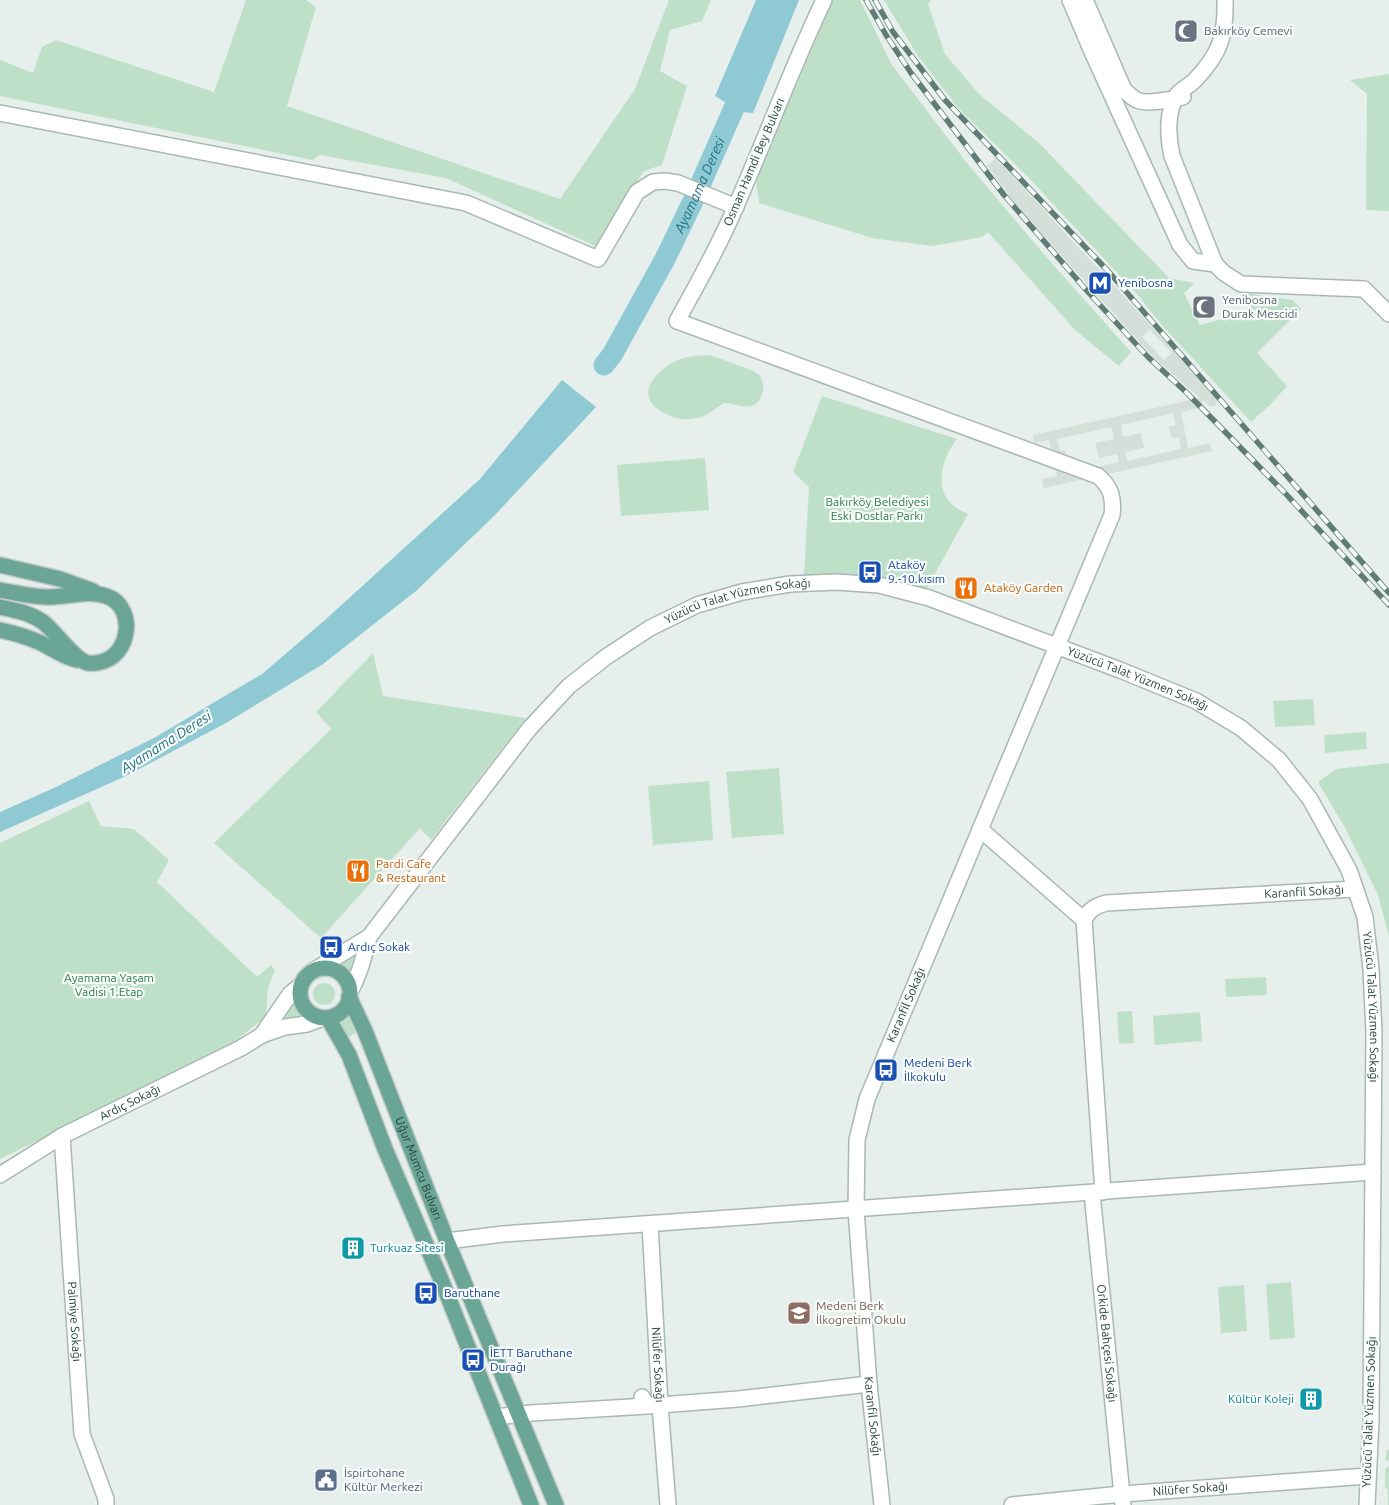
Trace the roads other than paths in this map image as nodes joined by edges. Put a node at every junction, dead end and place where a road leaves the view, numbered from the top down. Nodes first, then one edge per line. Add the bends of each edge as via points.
1 (824, 0) edge
2 (1070, 0) edge
3 (1085, 0) edge
4 (1225, 0) edge
5 (1232, 0) edge
6 (1176, 98) junction
7 (1138, 102) junction
8 (0, 113) edge
9 (1122, 116) junction
10 (730, 205) junction
11 (1215, 264) junction
12 (1389, 314) edge
13 (677, 321) joint
14 (0, 565) edge
15 (0, 590) edge
16 (107, 596) junction
17 (0, 607) edge
18 (0, 630) edge
19 (1056, 646) junction
20 (84, 662) junction
21 (980, 829) junction
22 (1355, 889) junction
23 (1084, 920) junction
24 (369, 936) junction
25 (313, 971) junction
26 (301, 985) junction
27 (349, 995) junction
28 (325, 1018) junction
29 (262, 1035) junction
30 (62, 1136) junction
31 (1373, 1172) junction
32 (0, 1176) edge
33 (1098, 1192) junction
34 (856, 1210) junction
35 (650, 1224) junction
36 (447, 1241) junction
37 (869, 1384) junction
38 (650, 1403) junction
39 (519, 1415) junction
40 (496, 1417) junction
41 (1367, 1476) junction
42 (1122, 1499) edge
43 (106, 1505) edge
44 (532, 1505) edge
45 (556, 1505) edge
46 (668, 1505) edge
47 (882, 1505) edge
48 (1012, 1505) edge
49 (1367, 1505) edge

1 - 10 street, Osman Hamdi Bey Bulvarı
2 - 9 street
3 - 7 street via 1124,90
4 - 6 street via 1224,34 1217,50 1208,66
5 - 6 street via 1230,30 1214,69 1189,93
6 - 7 street
6 - 11 street via 1169,125 1172,156
7 - 9 street via 1127,107
8 - 10 street via 466,203 598,259 637,192 653,182 678,183
9 - 11 street via 1180,245 1193,261
10 - 13 street, Osman Hamdi Bey Bulvarı via 710,262
11 - 12 street via 1241,284 1364,289
13 - 19 street, Karanfil Sokağı via 1102,479 1111,493 1112,515
14 - 16 main road via 60,579
15 - 16 main road via 48,597
16 - 20 main road via 121,607 127,627 124,643 120,651 102,662
17 - 20 main road via 25,612 42,622
18 - 20 main road via 21,635 68,658
19 - 21 street, Karanfil Sokağı
19 - 22 street, Yüzücü Talat Yüzmen Sokağı via 1196,701 1241,728 1280,760 1310,799 1349,870
19 - 24 street, Yüzücü Talat Yüzmen Sokağı via 929,598 879,586 836,582 790,584 697,604 650,628 569,686 529,728
21 - 23 street
21 - 34 street, Karanfil Sokağı via 867,1099 857,1140
22 - 23 street, Karanfil Sokağı via 1106,903 1092,909
22 - 31 street, Yüzücü Talat Yüzmen Sokağı via 1364,918 1371,969
23 - 33 street
24 - 25 street
24 - 27 street via 357,980
25 - 26 main road
25 - 27 main road via 321,968 337,972 348,984
26 - 28 main road via 304,1007 312,1015
26 - 29 street via 290,994
27 - 28 main road via 342,1011
27 - 36 main road, Uğur Mumcu Bulvarı
28 - 29 street
28 - 40 main road, Uğur Mumcu Bulvarı via 349,1055
29 - 30 street, Ardıç Sokağı
30 - 32 street, Ardıç Sokağı
30 - 43 street, Palmiye Sokağı via 82,1434
31 - 33 street
31 - 41 street, Yüzücü Talat Yüzmen Sokağı via 1371,1420
33 - 34 street
33 - 42 street, Orkide Bahçesi Sokağı
34 - 35 street
34 - 37 street, Karanfil Sokağı
35 - 36 street
35 - 38 street, Nilüfer Sokağı
36 - 39 main road, Uğur Mumcu Bulvarı
37 - 38 street via 738,1399
37 - 47 street, Karanfil Sokağı
38 - 39 street
38 - 46 street, Nilüfer Sokağı
39 - 40 street
39 - 45 main road, Uğur Mumcu Bulvarı
40 - 44 main road, Uğur Mumcu Bulvarı
41 - 42 street, Nilüfer Sokağı
41 - 49 street, Yüzücü Talat Yüzmen Sokağı
42 - 48 street, Nilüfer Sokağı

